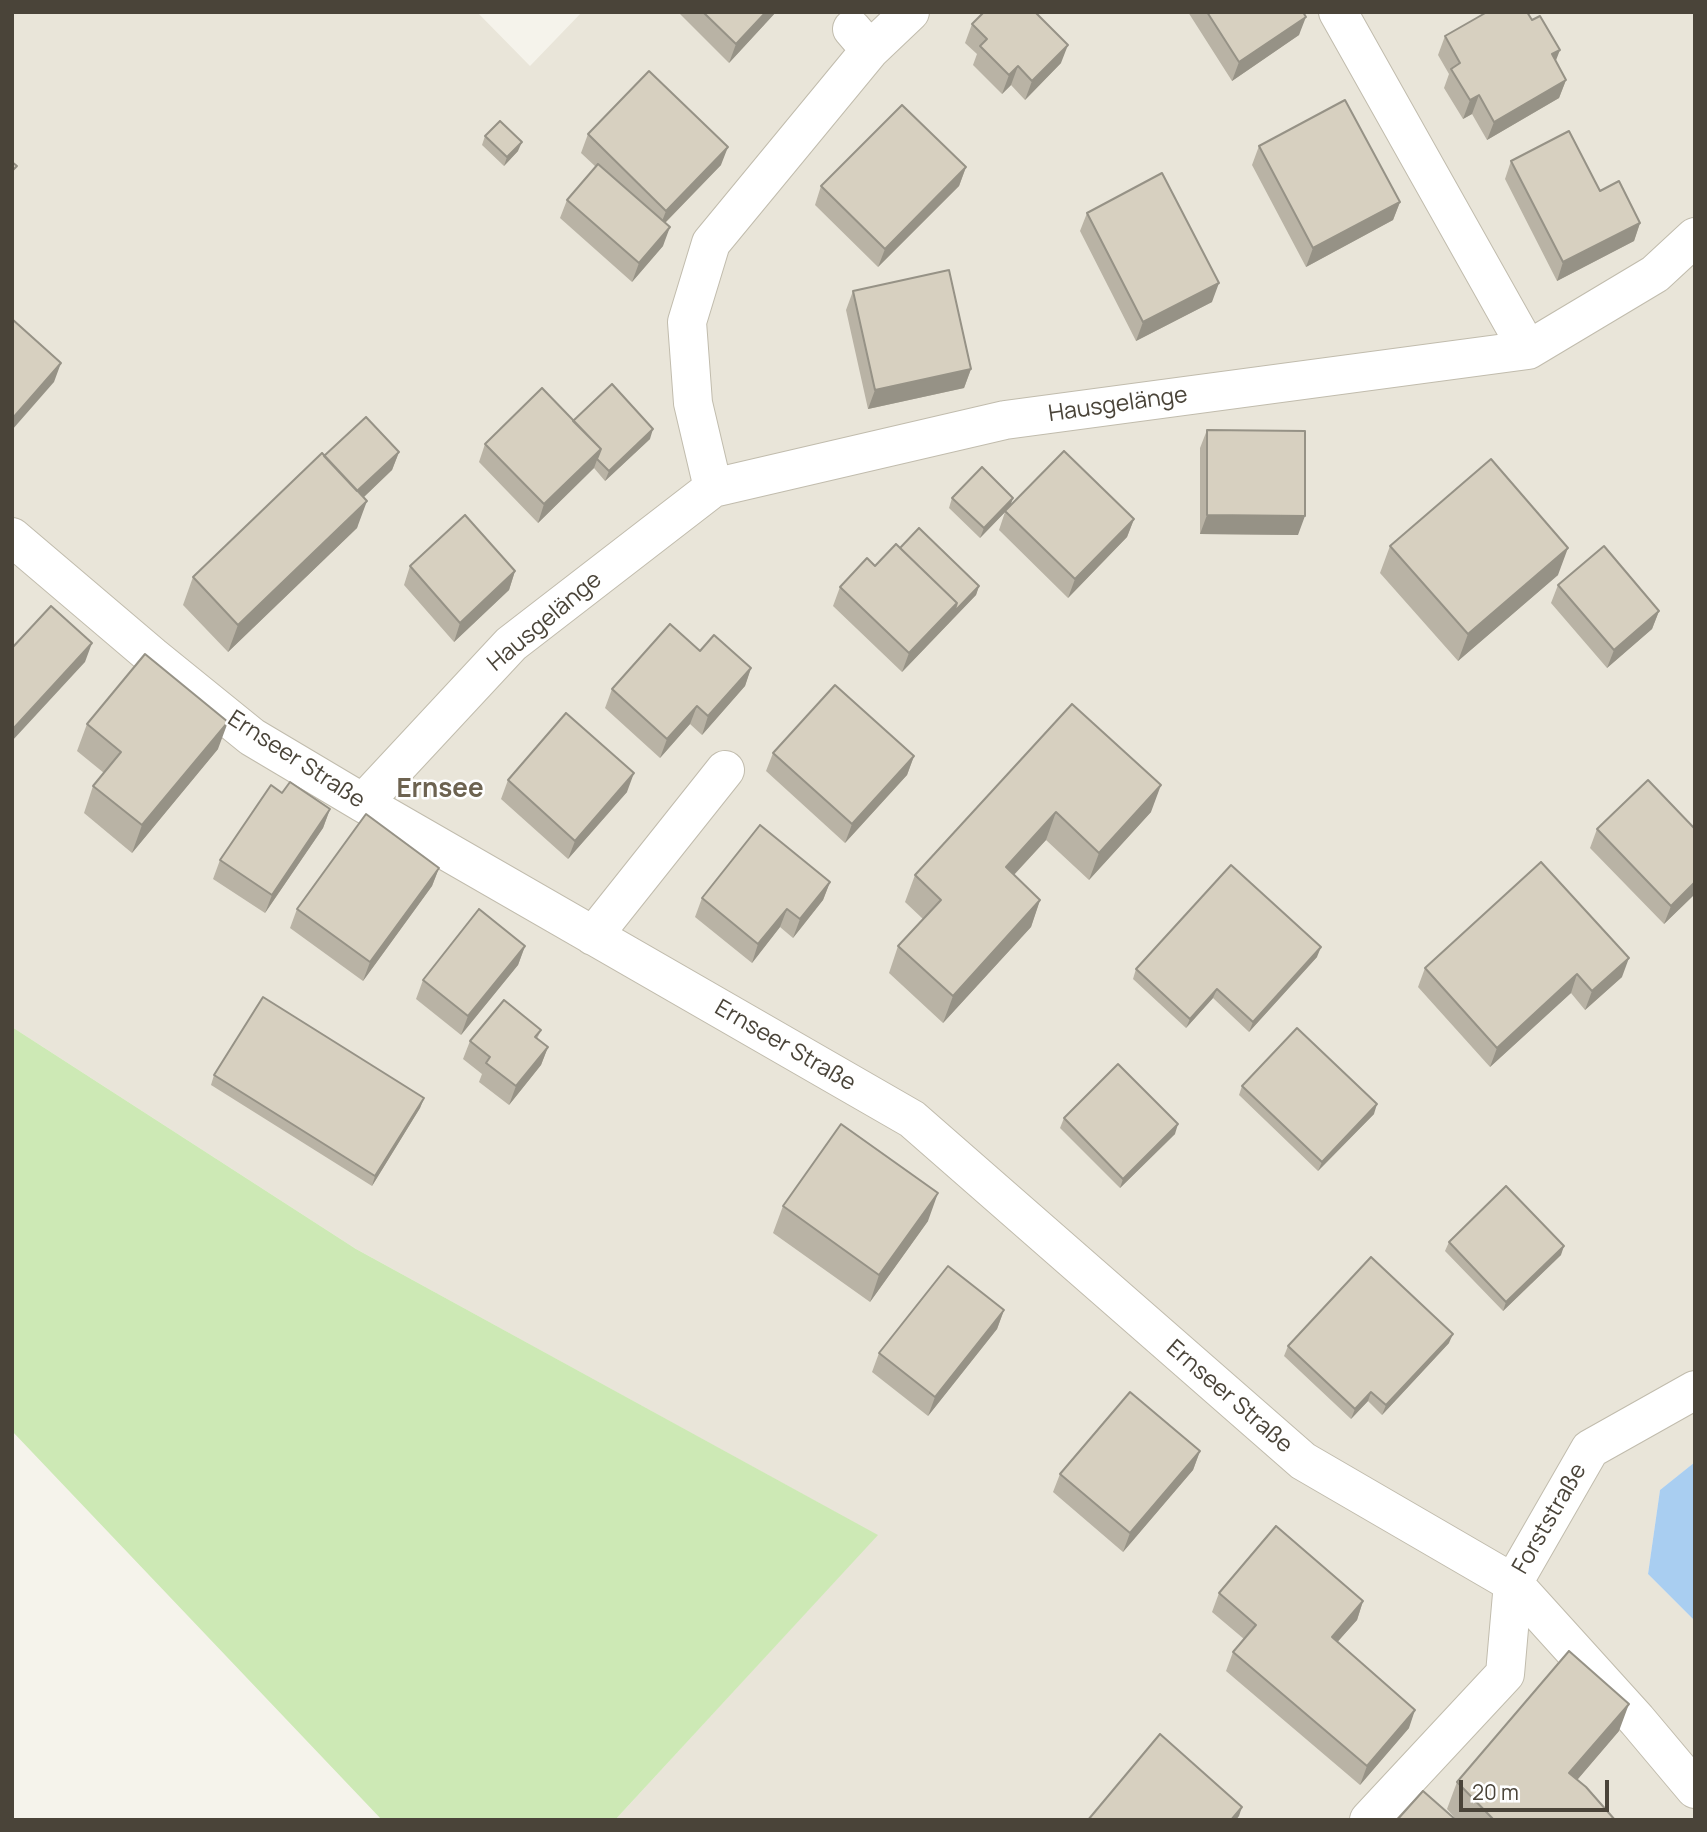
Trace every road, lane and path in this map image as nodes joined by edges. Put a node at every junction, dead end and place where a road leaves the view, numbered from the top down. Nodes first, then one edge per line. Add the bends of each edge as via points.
1 (910, 12) edge
2 (1338, 12) edge
3 (1695, 237) edge
4 (1528, 350) junction
5 (713, 488) junction
6 (17, 552) edge
7 (725, 770) dead end
8 (363, 803) junction
9 (593, 936) junction
10 (1695, 1391) edge
11 (1513, 1583) junction
12 (1695, 1788) edge
13 (1369, 1820) edge

1 - 5 street via 861,40 711,243 687,321 694,403
2 - 4 street
3 - 4 street, Hausgelänge via 1655,274
4 - 5 street, Hausgelänge via 1006,420
5 - 8 street, Hausgelänge via 511,644
6 - 8 street, Ernseer Straße via 252,737
7 - 9 street
8 - 9 street, Ernseer Straße
9 - 11 street, Ernseer Straße via 912,1119 1303,1461
10 - 11 street, Forststraße via 1590,1449
11 - 12 street, Ernseer Straße
11 - 13 street via 1505,1674

